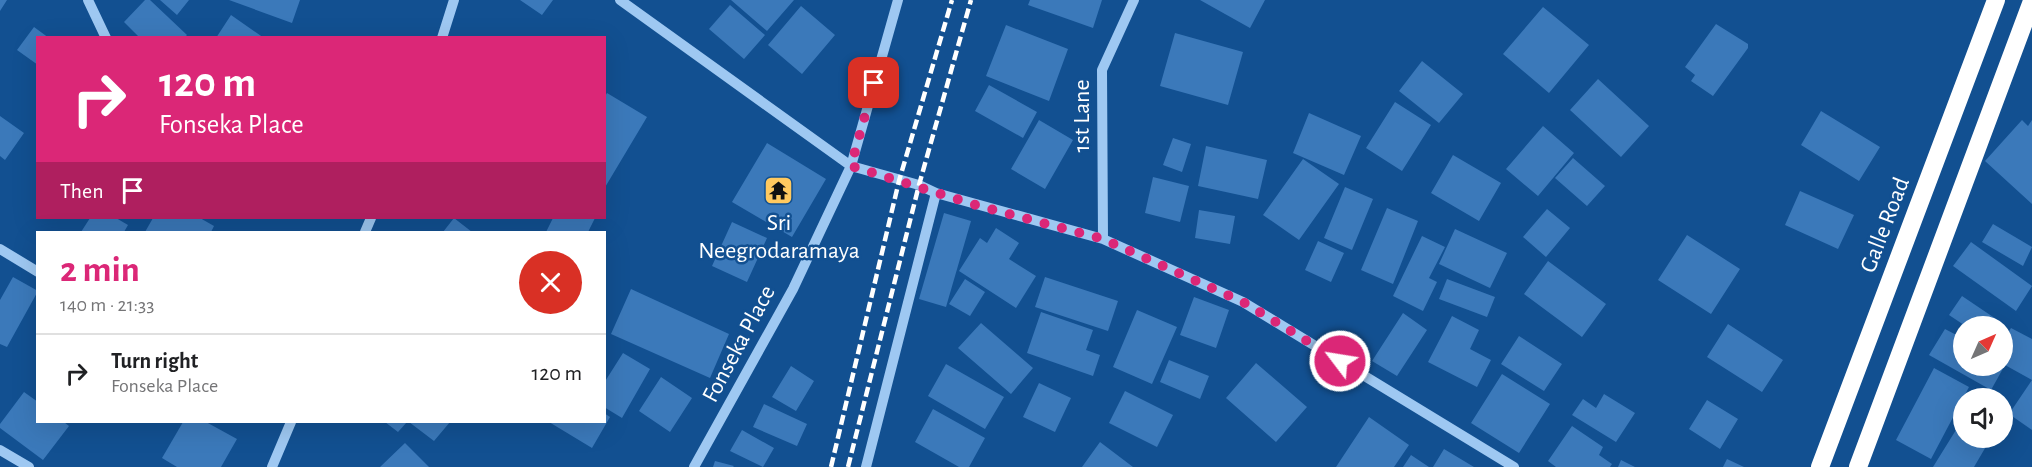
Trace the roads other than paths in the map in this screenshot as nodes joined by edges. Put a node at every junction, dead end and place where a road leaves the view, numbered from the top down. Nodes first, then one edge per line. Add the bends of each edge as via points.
1 (88, 0) edge
2 (454, 0) edge
3 (620, 0) edge
4 (898, 0) edge
5 (1134, 0) edge
6 (1996, 0) edge
7 (2032, 1) edge
8 (105, 36) edge
9 (443, 36) edge
10 (851, 166) junction
11 (936, 193) junction
12 (1103, 239) junction
13 (0, 249) edge
14 (36, 271) edge
15 (287, 423) edge
16 (0, 450) edge
17 (29, 467) edge
18 (272, 467) edge
19 (694, 467) edge
20 (866, 467) edge
21 (1514, 467) edge
22 (1820, 467) edge
23 (1858, 467) edge

1 - 8 street
2 - 9 street
3 - 10 street
4 - 10 street, Fonseka Place
5 - 12 street, 1st Lane via 1102,70
6 - 22 highway, Galle Road
7 - 23 highway
10 - 11 street
10 - 19 street, Fonseka Place via 793,289
11 - 12 street
11 - 20 street
12 - 21 street via 1243,302
13 - 14 street
15 - 18 street
16 - 17 street

